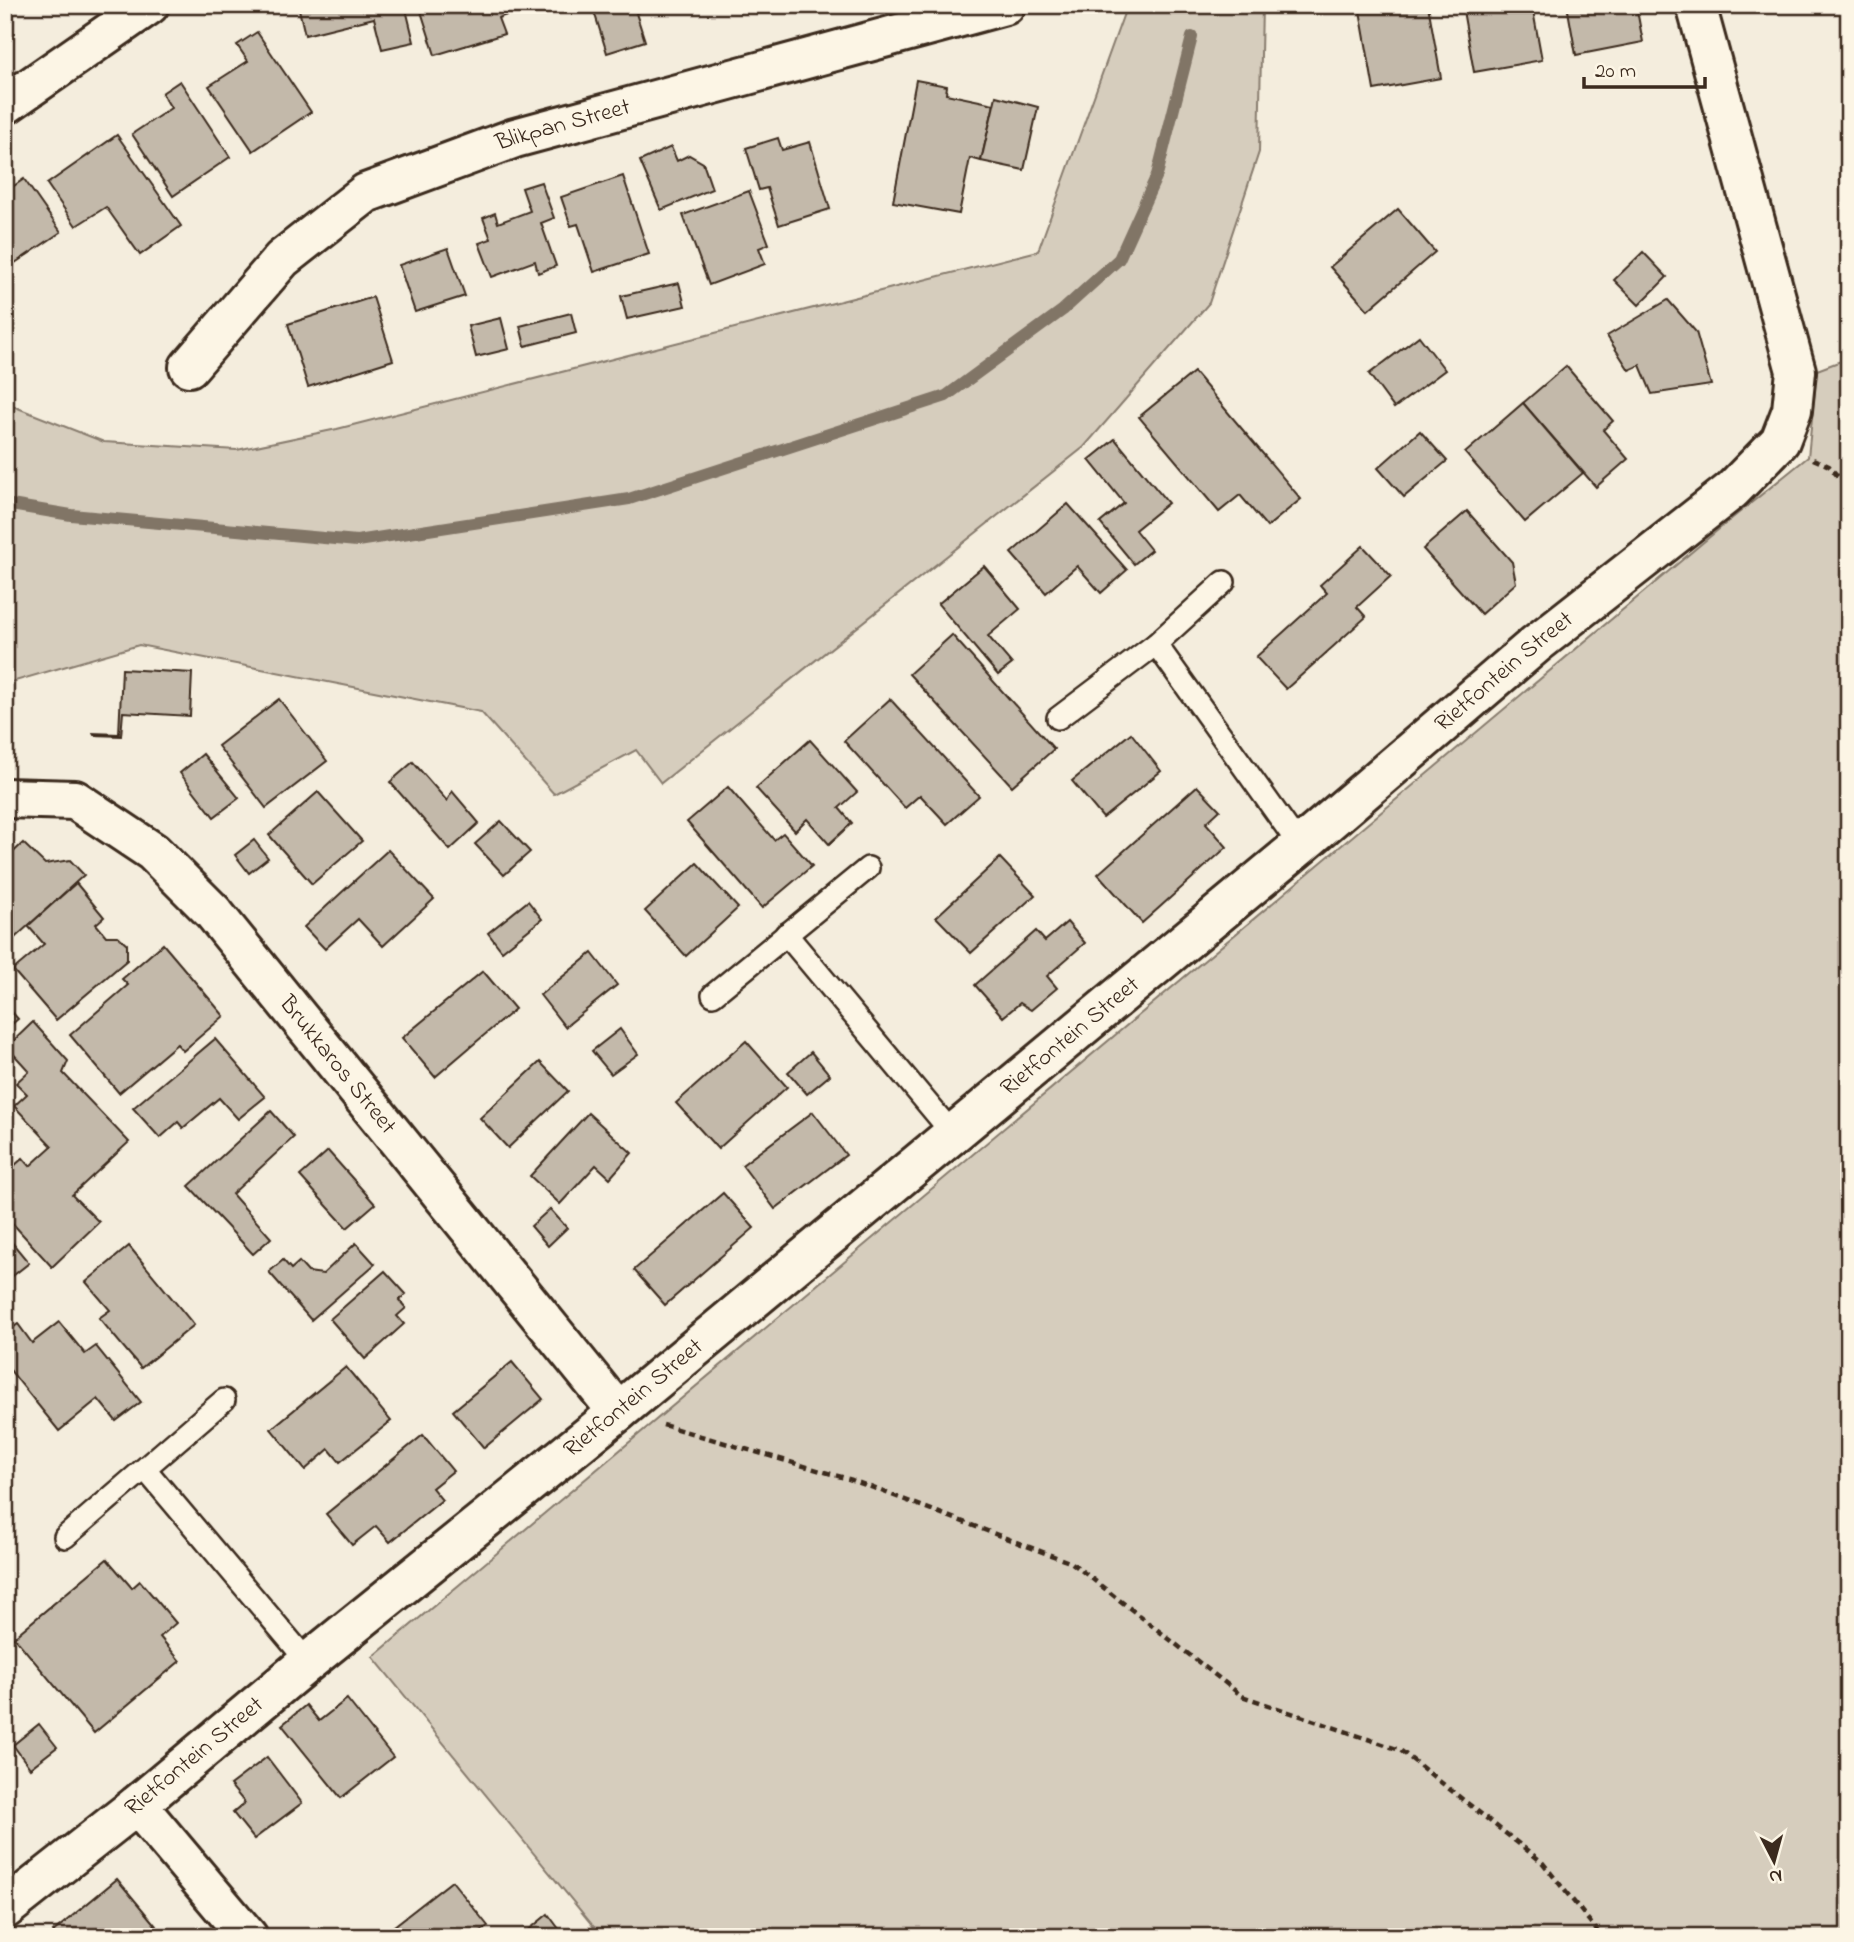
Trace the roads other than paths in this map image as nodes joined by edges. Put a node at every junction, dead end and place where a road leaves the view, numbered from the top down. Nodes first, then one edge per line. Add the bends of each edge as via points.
1 (149, 5) edge
2 (1005, 5) edge
3 (1696, 5) edge
4 (8, 97) edge
5 (189, 367) dead end
6 (1224, 582) dead end
7 (1156, 644) junction
8 (1058, 718) dead end
9 (5, 798) edge
10 (1300, 846) junction
11 (868, 868) dead end
12 (786, 934) junction
13 (713, 995) dead end
14 (953, 1134) junction
15 (224, 1400) dead end
16 (618, 1412) junction
17 (145, 1469) junction
18 (65, 1537) dead end
19 (308, 1662) junction
20 (137, 1805) junction
21 (5, 1909) edge
22 (248, 1937) edge

1 - 4 street
2 - 5 street, Blikpan Street via 515,138 366,194 282,259
3 - 10 street, Rietfontein Street via 1796,371 1792,410 1780,441 1732,490 1536,644
6 - 7 lane
7 - 8 lane
7 - 10 lane
9 - 16 street, Brukkaros Street via 75,800 153,852 212,912
10 - 14 street, Rietfontein Street
11 - 12 lane
12 - 13 lane
12 - 14 lane
14 - 16 street, Rietfontein Street
15 - 17 lane
16 - 19 street, Rietfontein Street
17 - 18 lane
17 - 19 lane
19 - 20 street, Rietfontein Street
20 - 21 street, Rietfontein Street
20 - 22 street

